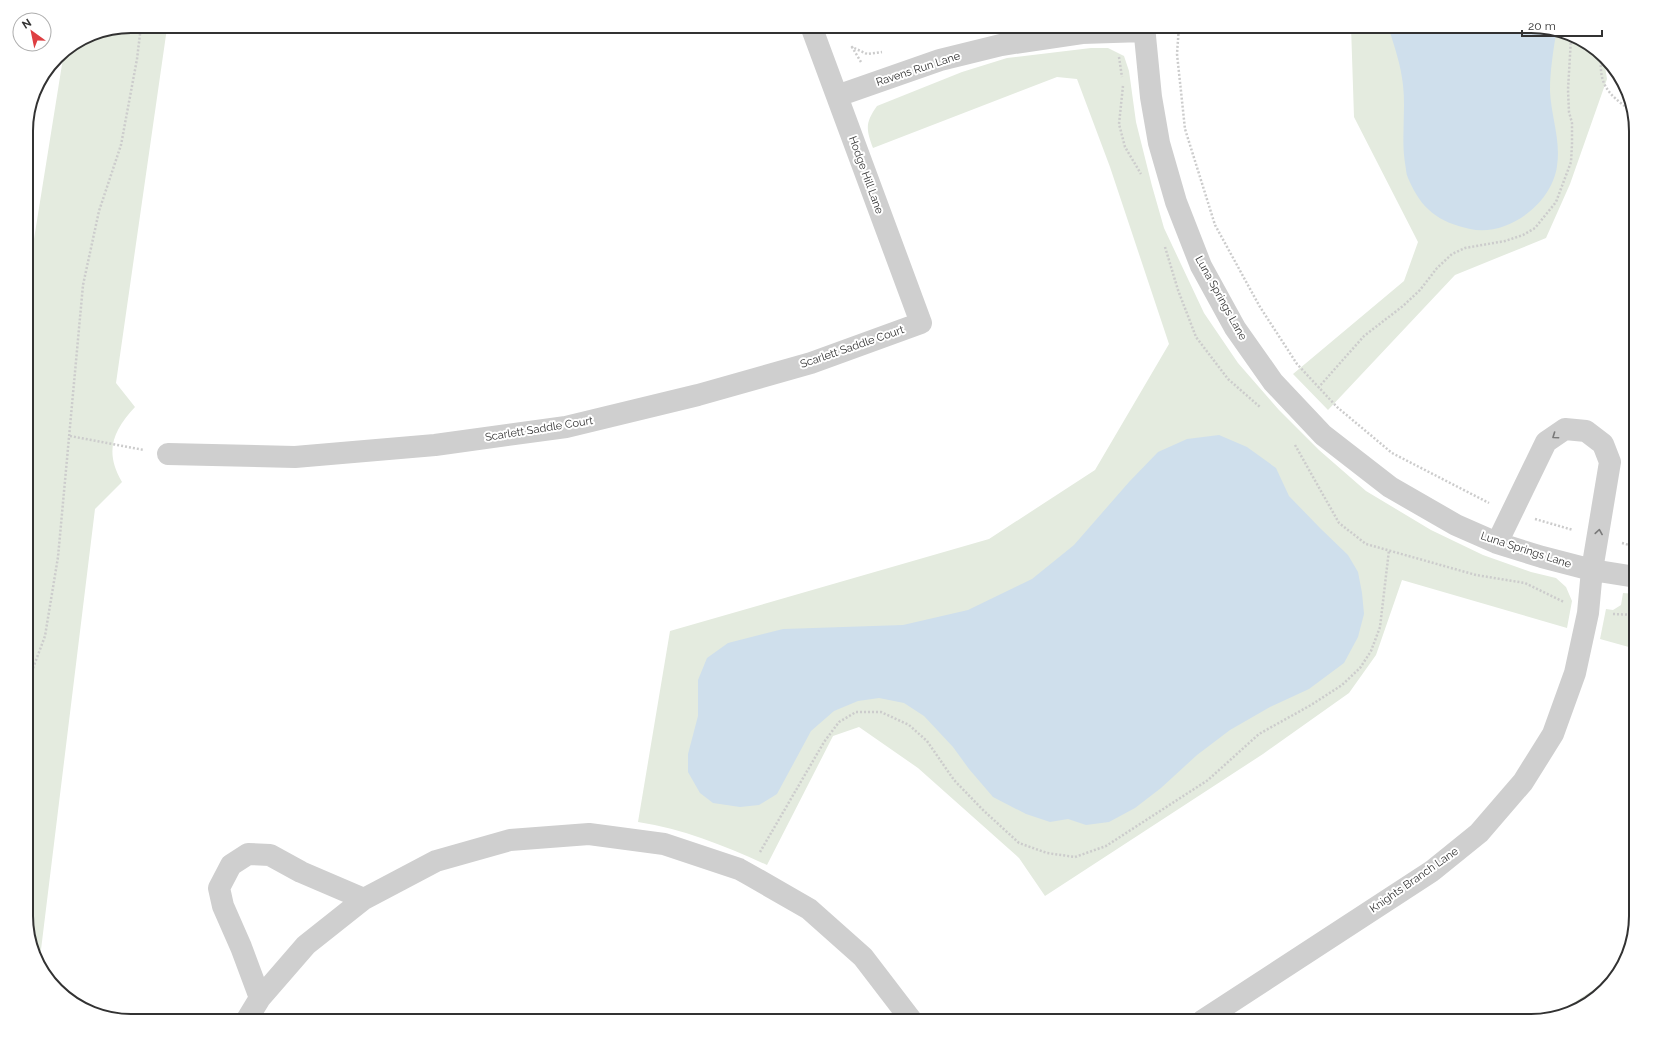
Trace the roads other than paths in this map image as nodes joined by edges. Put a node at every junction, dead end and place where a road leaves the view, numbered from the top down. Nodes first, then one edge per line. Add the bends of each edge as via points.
1 (814, 33) edge
2 (1082, 33) edge
3 (1145, 33) edge
4 (837, 96) junction
5 (920, 323) joint
6 (168, 454) road end
7 (1497, 543) junction
8 (1592, 570) junction
9 (1629, 576) edge
10 (364, 899) junction
11 (260, 998) junction
12 (250, 1014) edge
13 (907, 1014) edge
14 (1213, 1014) edge

1 - 4 street, Hodge Hill Lane
2 - 4 street, Ravens Run Lane via 1001,45 940,60
3 - 7 street, Luna Springs Lane via 1159,143 1176,202 1201,266 1235,328 1273,382 1323,435 1390,487 1456,525
4 - 5 street, Hodge Hill Lane
5 - 6 street, Scarlett Saddle Court via 811,363 698,395 566,427 435,445 295,457
7 - 8 street, Luna Springs Lane
8 -> 7 street, Knights Branch Lane via 1610,462 1603,444 1586,432 1565,429 1546,442
8 - 9 street, Luna Springs Lane
8 - 14 street, Knights Branch Lane via 1588,613 1575,672 1553,734 1523,782 1479,833 1432,871
10 - 11 street via 306,946
10 - 11 street via 301,872 270,855 248,854 231,865 219,888 223,906
10 - 13 street via 436,861 510,840 589,834 664,844 740,869 809,909 863,957
11 - 12 street

